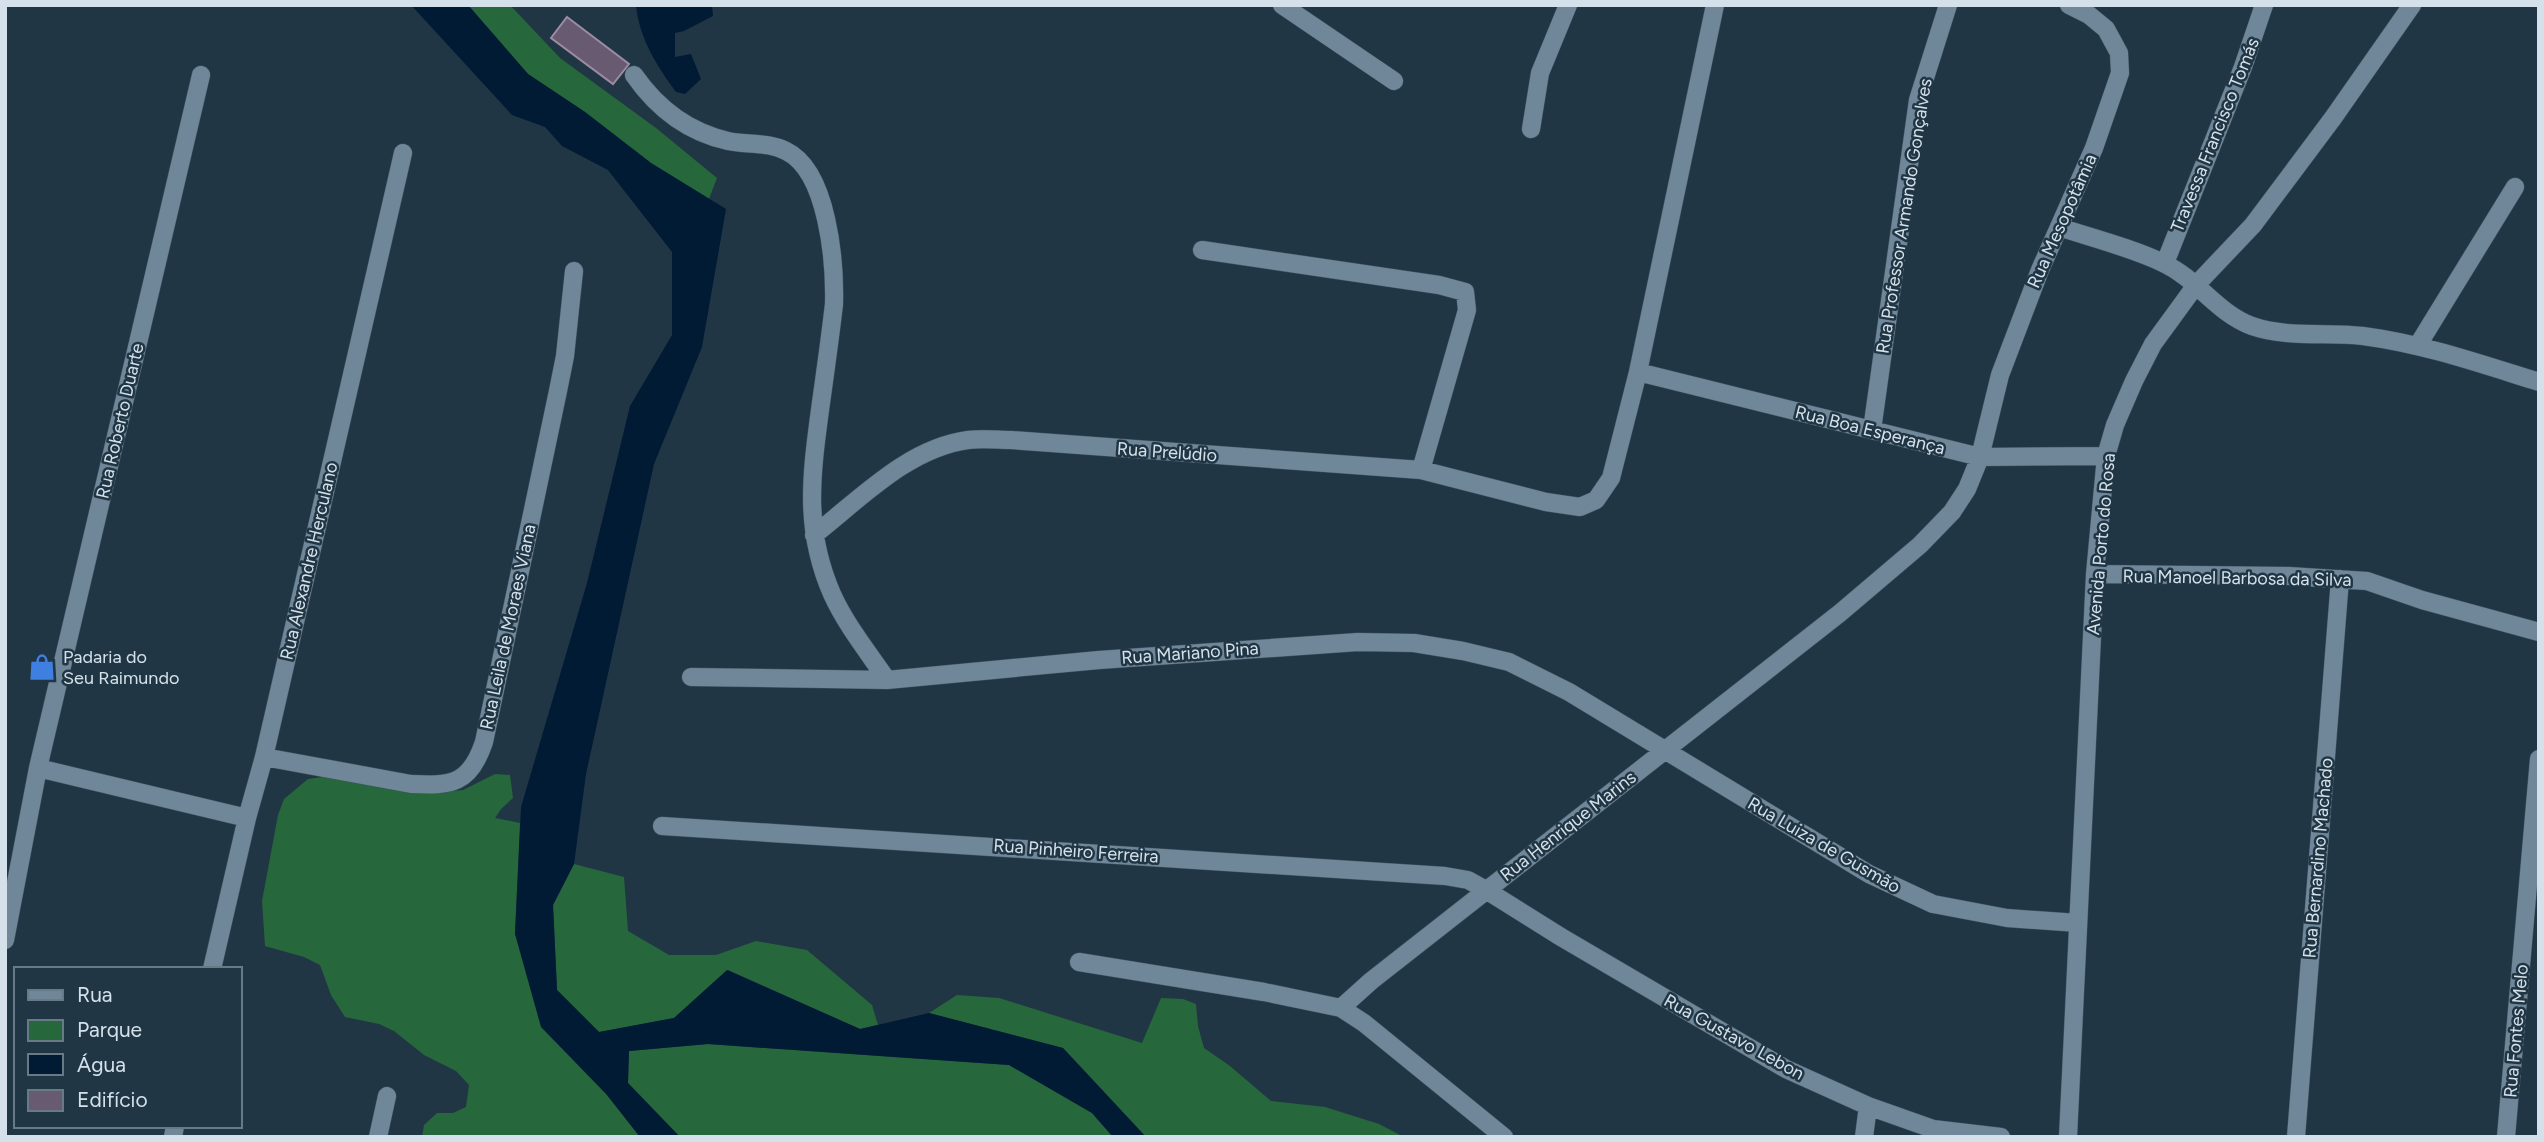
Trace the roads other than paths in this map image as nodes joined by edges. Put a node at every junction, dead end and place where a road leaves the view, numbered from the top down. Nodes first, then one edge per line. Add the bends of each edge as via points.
1 (1282, 5) edge
2 (1567, 5) edge
3 (1715, 5) edge
4 (1948, 5) edge
5 (2069, 5) edge
6 (2264, 5) edge
7 (2412, 5) edge
8 (201, 75) dead end
9 (634, 75) dead end
10 (1394, 81) dead end
11 (1531, 128) dead end
12 (402, 153) dead end
13 (2515, 187) dead end
14 (2059, 227) junction
15 (1202, 250) dead end
16 (2165, 263) junction
17 (574, 271) dead end
18 (2196, 285) junction
19 (2418, 345) junction
20 (1638, 372) junction
21 (2539, 382) edge
22 (1872, 430) junction
23 (2106, 456) junction
24 (1980, 457) junction
25 (1421, 470) junction
26 (814, 535) junction
27 (2095, 574) junction
28 (2340, 579) junction
29 (2539, 632) edge
30 (691, 677) dead end
31 (887, 680) junction
32 (1663, 752) junction
33 (264, 757) junction
34 (2539, 759) edge
35 (38, 768) junction
36 (247, 818) junction
37 (662, 826) dead end
38 (1486, 890) junction
39 (2077, 923) junction
40 (6, 935) edge
41 (1079, 962) dead end
42 (212, 967) edge
43 (1341, 1008) junction
44 (387, 1096) dead end
45 (1868, 1106) junction
46 (379, 1137) edge
47 (1504, 1137) edge
48 (1864, 1137) edge
49 (2001, 1137) edge
50 (2068, 1137) edge
51 (2296, 1137) edge
52 (2506, 1137) edge

1 - 10 street
2 - 11 street via 1540,73
3 - 20 street
4 - 22 street, Rua Professor Armando Gonçalves via 1917,100
5 - 14 street, Rua Mesopotâmia via 2106,30 2119,53 2120,73
6 - 16 street, Travessa Francisco Tomás
7 - 18 street, Avenida Porto do Rosa via 2253,225
8 - 35 street, Rua Roberto Duarte
9 - 26 street via 666,113 728,141 783,149 805,166 814,183 835,275 810,497
12 - 33 street, Rua Alexandre Herculano
13 - 19 street
14 - 16 street
14 - 24 street, Rua Mesopotâmia via 2000,375
15 - 25 street via 1465,292 1467,310
16 - 18 street
17 - 33 street, Rua Leila de Moraes Viana via 565,356 478,760 461,779 433,785
18 - 19 street via 2235,318 2254,327
18 - 23 street, Avenida Porto do Rosa via 2133,381
19 - 21 street
20 - 22 street, Rua Boa Esperança
20 - 25 street, Rua Prelúdio via 1611,478 1596,500 1580,507 1546,502
22 - 24 street, Rua Boa Esperança
23 - 24 street, Rua Boa Esperança
23 - 27 street, Avenida Porto do Rosa
24 - 32 street, Rua Henrique Marins via 1952,512 1920,545
25 - 26 street, Rua Prelúdio via 968,440 924,453 900,467
26 - 31 street via 832,594
27 - 28 street, Rua Manoel Barbosa da Silva
27 - 39 street, Avenida Porto do Rosa
28 - 29 street, Rua Manoel Barbosa da Silva via 2367,581
28 - 51 street, Rua Bernardino Machado
30 - 31 street, Rua Mariano Pina
31 - 32 street, Rua Mariano Pina via 1296,646 1414,643 1508,662 1618,721
32 - 38 street, Rua Henrique Marins
32 - 39 street, Rua Luiza de Gusmão via 1869,874 1933,904 2007,918
33 - 36 street, Rua Alexandre Herculano
34 - 52 street, Rua Fontes Melo
35 - 36 street
35 - 40 street, Rua Roberto Duarte
36 - 42 street, Rua Alexandre Herculano
37 - 38 street, Rua Pinheiro Ferreira via 1432,875 1468,880
38 - 43 street, Rua Henrique Marins
38 - 45 street, Rua Gustavo Lebon via 1786,1069
39 - 50 street, Avenida Porto do Rosa
41 - 43 street
43 - 47 street
44 - 46 street
45 - 48 street
45 - 49 street, Rua Gustavo Lebon via 1933,1129

